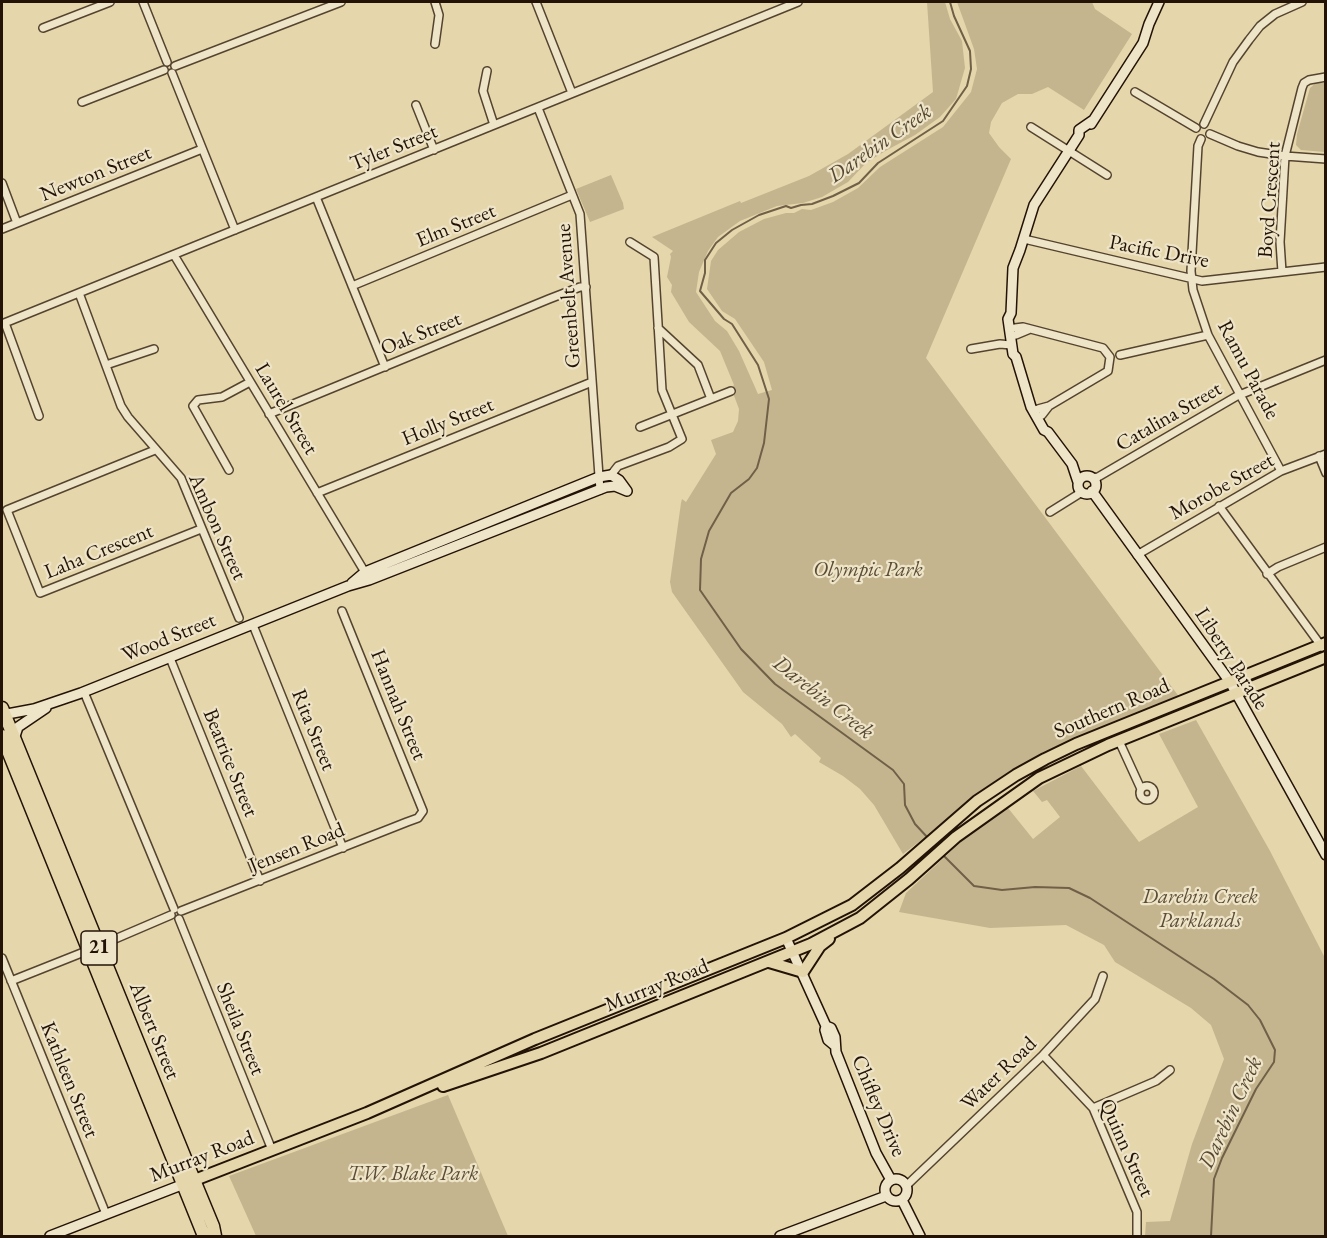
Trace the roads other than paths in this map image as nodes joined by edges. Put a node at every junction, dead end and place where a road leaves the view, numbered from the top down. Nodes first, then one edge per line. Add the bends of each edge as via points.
1 (110, 2) edge
2 (143, 2) edge
3 (341, 2) edge
4 (435, 2) edge
5 (536, 2) edge
6 (798, 2) edge
7 (1159, 2) edge
8 (1302, 2) edge
9 (43, 28) dead end
10 (435, 44) dead end
11 (167, 62) junction
12 (164, 70) junction
13 (173, 70) junction
14 (488, 71) dead end
15 (1326, 77) edge
16 (1135, 92) dead end
17 (572, 93) junction
18 (82, 102) dead end
19 (416, 105) dead end
20 (538, 108) junction
21 (1204, 124) junction
22 (494, 125) junction
23 (1031, 127) dead end
24 (1196, 128) junction
25 (1210, 134) junction
26 (1201, 139) junction
27 (202, 149) junction
28 (434, 150) junction
29 (1070, 151) junction
30 (1285, 156) junction
31 (1326, 159) edge
32 (1107, 175) dead end
33 (2, 183) edge
34 (572, 195) junction
35 (316, 197) junction
36 (17, 223) junction
37 (2, 229) edge
38 (235, 230) junction
39 (1024, 239) junction
40 (630, 242) dead end
41 (174, 255) junction
42 (1326, 267) edge
43 (1282, 272) junction
44 (1191, 278) junction
45 (352, 286) junction
46 (586, 288) junction
47 (79, 293) junction
48 (3, 323) edge
49 (658, 328) junction
50 (1208, 335) junction
51 (1014, 338) junction
52 (154, 349) dead end
53 (971, 349) dead end
54 (1120, 355) dead end
55 (1326, 360) edge
56 (106, 365) junction
57 (385, 367) junction
58 (250, 382) junction
59 (592, 382) junction
60 (731, 391) dead end
61 (1240, 395) junction
62 (711, 399) junction
63 (269, 414) junction
64 (672, 414) junction
65 (1038, 414) junction
66 (39, 416) dead end
67 (640, 427) dead end
68 (155, 450) junction
69 (1322, 455) edge
70 (229, 470) dead end
71 (1281, 471) junction
72 (1326, 473) edge
73 (611, 475) junction
74 (599, 477) junction
75 (1086, 484) junction
76 (603, 489) junction
77 (563, 490) junction
78 (317, 493) junction
79 (574, 500) junction
80 (1219, 506) junction
81 (1050, 512) dead end
82 (201, 529) junction
83 (1326, 547) edge
84 (1137, 555) junction
85 (1268, 574) junction
86 (367, 576) junction
87 (342, 611) dead end
88 (239, 618) dead end
89 (253, 625) junction
90 (1324, 646) edge
91 (1326, 657) edge
92 (170, 658) junction
93 (1230, 682) junction
94 (84, 692) junction
95 (1235, 694) junction
96 (56, 702) junction
97 (2, 713) edge
98 (2, 736) edge
99 (14, 741) junction
100 (1119, 741) junction
101 (1141, 789) dead end
102 (423, 812) joint
103 (930, 842) joint
104 (51, 844) junction
105 (343, 848) junction
106 (939, 852) joint
107 (1326, 855) edge
108 (900, 868) junction
109 (909, 879) junction
110 (260, 881) junction
111 (176, 914) junction
112 (840, 928) junction
113 (786, 938) junction
114 (99, 947) junction
115 (793, 951) junction
116 (2, 958) edge
117 (770, 962) junction
118 (803, 972) junction
119 (1103, 976) dead end
120 (11, 981) junction
121 (535, 1039) junction
122 (541, 1053) junction
123 (1043, 1055) junction
124 (1170, 1070) dead end
125 (1093, 1108) junction
126 (367, 1113) junction
127 (272, 1150) junction
128 (891, 1180) junction
129 (189, 1182) junction
130 (906, 1186) junction
131 (886, 1196) junction
132 (902, 1200) junction
133 (106, 1214) junction
134 (50, 1236) edge
135 (204, 1236) edge
136 (215, 1236) edge
137 (780, 1236) edge
138 (920, 1236) edge
139 (1137, 1236) edge

1 - 9 street
2 - 11 street
3 - 13 street
4 - 10 street via 439,15
5 - 17 street
6 - 17 street, Tyler Street
7 - 29 street, Liberty Parade via 1142,30 1139,46 1092,121 1079,130
8 - 21 street via 1275,14 1255,33 1233,62
11 - 12 street
11 - 13 street via 171,62
12 - 13 street via 168,74
12 - 18 street
13 - 27 street
14 - 22 street via 483,91
15 - 30 street, Boyd Crescent via 1304,83
16 - 24 street
17 - 20 street, Tyler Street
19 - 28 street
20 - 22 street, Tyler Street
20 - 34 street, Greenbelt Avenue
21 - 24 street
21 - 25 street
22 - 28 street, Tyler Street
23 - 29 street
24 - 26 street via 1196,136
25 - 26 street
25 - 30 street via 1238,146
26 - 44 street, Ramu Parade
27 - 36 street, Newton Street
27 - 38 street
28 - 35 street, Tyler Street
29 - 32 street
29 - 39 street, Liberty Parade via 1034,205
30 - 31 street
30 - 43 street, Boyd Crescent
33 - 36 street
34 - 45 street, Elm Street
34 - 46 street, Greenbelt Avenue via 580,214
35 - 38 street, Tyler Street
35 - 45 street
36 - 37 street, Newton Street
38 - 41 street, Tyler Street
39 - 44 street, Pacific Drive
39 - 51 street, Liberty Parade via 1012,272 1008,319
40 - 49 street via 654,257
41 - 47 street, Tyler Street
41 - 58 street, Laurel Street
42 - 43 street, Pacific Drive
43 - 44 street, Pacific Drive via 1202,281
44 - 50 street, Ramu Parade
45 - 57 street
46 - 57 street, Oak Street via 549,299
46 - 59 street, Greenbelt Avenue
47 - 48 street, Tyler Street
47 - 56 street, Ambon Street
48 - 66 street
49 - 62 street via 698,365
49 - 64 street via 662,390
50 - 54 street
50 - 61 street, Ramu Parade
51 - 53 street
51 - 65 street, Liberty Parade via 1013,354
51 - 65 street via 1023,327 1103,348 1110,357 1108,370
52 - 56 street
55 - 61 street, Catalina Street
56 - 68 street, Ambon Street via 124,411
57 - 63 street, Oak Street
58 - 63 street, Laurel Street
58 - 70 street via 222,397 198,400 193,406
59 - 74 street, Greenbelt Avenue
59 - 78 street, Holly Street
60 - 62 street
61 - 71 street, Ramu Parade
61 - 75 street, Catalina Street
62 - 64 street
63 - 78 street, Laurel Street
64 - 67 street
64 - 73 street, Wood Street via 681,439 618,466
65 - 75 street, Liberty Parade via 1044,430
68 - 82 street, Ambon Street via 181,478
68 - 82 street, Laha Crescent via 7,510 40,593
69 - 71 street, Morobe Street
69 - 72 street
71 - 80 street, Morobe Street
73 - 74 street, Wood Street
73 - 76 street
73 - 76 street, Wood Street via 627,491 615,486
74 - 76 street, Greenbelt Avenue
74 - 77 street, Wood Street
75 - 81 street, Catalina Street
75 - 84 street, Liberty Parade
76 - 79 street, Wood Street
77 - 79 street
77 - 86 street, Wood Street
78 - 86 street, Laurel Street
79 - 86 street, Wood Street
80 - 84 street, Morobe Street
80 - 85 street
82 - 88 street, Ambon Street
83 - 85 street
84 - 93 street, Liberty Parade
85 - 90 street
86 - 89 street, Wood Street
87 - 102 street, Hannah Street
89 - 92 street, Wood Street
89 - 105 street, Rita Street
90 - 93 main road, Southern Road
91 - 95 main road, Southern Road
92 - 94 street, Wood Street
92 - 110 street, Beatrice Street
93 - 95 street, Liberty Parade
93 - 103 main road, Southern Road via 1045,759 977,801
94 - 96 street, Wood Street
94 - 111 street, Sheila Street
95 - 100 main road, Southern Road
95 - 107 street, Liberty Parade
96 - 97 street, Wood Street
96 - 99 street via 18,727
97 - 99 highway, Albert Street / 21
98 - 104 highway, Albert Street / 21
99 - 104 highway, Albert Street / 21
100 - 101 street
100 - 106 main road, Southern Road via 1039,778
102 - 105 street, Jensen Road via 418,818
103 - 108 main road, Murray Road
104 - 114 highway, Albert Street / 21
105 - 110 street, Jensen Road
106 - 109 main road, Murray Road
108 - 109 main road
108 - 113 main road, Murray Road via 852,905
109 - 112 main road, Murray Road via 860,918
110 - 111 street, Jensen Road
111 - 114 street, Jensen Road
111 - 127 street, Sheila Street
112 - 115 main road, Murray Road
112 - 118 main road via 820,946
113 - 115 street, Chifley Drive
113 - 121 main road, Murray Road
114 - 120 street, Jensen Road
114 - 129 highway, Albert Street / 21
115 - 117 main road, Murray Road
115 - 118 street, Chifley Drive
116 - 120 street, Kathleen Street
117 - 118 main road
117 - 122 main road, Murray Road
118 - 128 street, Chifley Drive via 826,1026 835,1037 834,1046 876,1153
119 - 123 street, Water Road via 1095,999
120 - 133 street, Kathleen Street
121 - 122 main road
121 - 126 main road, Murray Road
122 - 126 main road, Murray Road
123 - 125 street, Quinn Street
123 - 130 street, Water Road
124 - 125 street via 1156,1081
125 - 139 street, Quinn Street via 1137,1212
126 - 127 main road, Murray Road
127 - 129 main road, Murray Road
128 - 130 street
128 - 131 street
129 - 133 street, Murray Road
129 - 135 highway, Albert Street / 21
129 - 136 highway, Albert Street / 21
130 - 132 street
131 - 132 street via 895,1202
131 - 137 street
132 - 138 street
133 - 134 street, Murray Road

